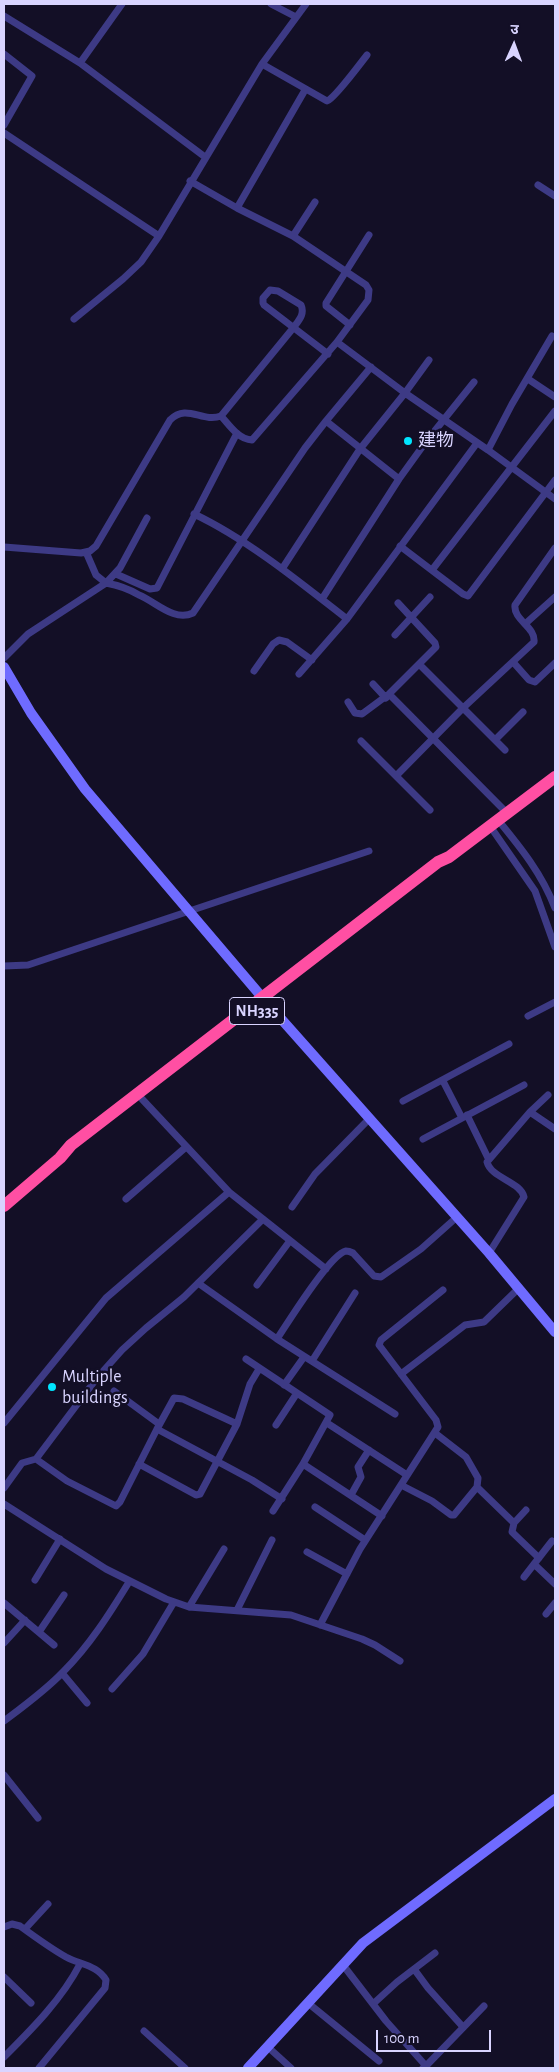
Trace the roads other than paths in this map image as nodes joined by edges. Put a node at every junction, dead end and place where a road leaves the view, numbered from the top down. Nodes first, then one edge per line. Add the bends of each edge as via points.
1 (122, 4) edge
2 (271, 4) edge
3 (306, 4) edge
4 (4, 16) edge
5 (296, 17) junction
6 (4, 54) edge
7 (367, 55) dead end
8 (80, 63) junction
9 (262, 64) junction
10 (305, 90) junction
11 (4, 125) edge
12 (4, 133) edge
13 (205, 157) junction
14 (190, 181) junction
15 (538, 185) dead end
16 (555, 196) edge
17 (315, 202) dead end
18 (237, 208) junction
19 (369, 235) dead end
20 (159, 236) junction
21 (293, 236) junction
22 (346, 271) junction
23 (74, 319) dead end
24 (350, 325) junction
25 (294, 328) junction
26 (552, 336) dead end
27 (337, 342) junction
28 (328, 354) junction
29 (430, 360) dead end
30 (371, 367) junction
31 (528, 379) junction
32 (474, 382) dead end
33 (404, 393) junction
34 (555, 397) edge
35 (555, 411) edge
36 (222, 416) junction
37 (326, 421) junction
38 (444, 421) junction
39 (237, 433) junction
40 (477, 443) junction
41 (360, 449) junction
42 (488, 450) junction
43 (512, 467) junction
44 (399, 480) junction
45 (555, 480) edge
46 (546, 492) junction
47 (555, 499) edge
48 (194, 514) junction
49 (147, 518) dead end
50 (241, 542) junction
51 (400, 546) junction
52 (4, 547) edge
53 (555, 548) edge
54 (86, 552) junction
55 (282, 569) junction
56 (432, 570) junction
57 (116, 574) junction
58 (106, 583) junction
59 (430, 597) dead end
60 (555, 597) edge
61 (322, 599) junction
62 (398, 603) dead end
63 (411, 617) junction
64 (347, 619) junction
65 (525, 624) junction
66 (395, 635) dead end
67 (4, 658) edge
68 (312, 660) junction
69 (513, 662) junction
70 (555, 663) edge
71 (420, 665) junction
72 (4, 667) edge
73 (254, 671) dead end
74 (299, 674) dead end
75 (373, 684) dead end
76 (388, 696) junction
77 (348, 702) dead end
78 (463, 708) junction
79 (523, 712) dead end
80 (433, 740) junction
81 (496, 740) junction
82 (361, 741) dead end
83 (505, 750) dead end
84 (396, 776) junction
85 (555, 778) edge
86 (430, 810) dead end
87 (498, 820) junction
88 (369, 851) dead end
89 (555, 908) edge
90 (188, 910) junction
91 (555, 946) edge
92 (4, 966) edge
93 (265, 1000) junction
94 (555, 1002) edge
95 (528, 1016) dead end
96 (509, 1044) dead end
97 (443, 1081) junction
98 (524, 1084) dead end
99 (548, 1095) dead end
100 (142, 1100) junction
101 (403, 1101) dead end
102 (530, 1112) junction
103 (464, 1116) junction
104 (369, 1119) junction
105 (555, 1129) edge
106 (423, 1139) dead end
107 (186, 1146) junction
108 (60, 1158) junction
109 (488, 1158) junction
110 (229, 1192) junction
111 (126, 1199) dead end
112 (4, 1206) edge
113 (292, 1207) dead end
114 (457, 1217) junction
115 (262, 1220) junction
116 (290, 1242) junction
117 (489, 1253) junction
118 (326, 1269) junction
119 (198, 1283) junction
120 (257, 1285) dead end
121 (519, 1288) junction
122 (443, 1290) dead end
123 (355, 1293) dead end
124 (555, 1332) edge
125 (277, 1339) junction
126 (304, 1357) junction
127 (246, 1359) dead end
128 (312, 1361) junction
129 (259, 1369) junction
130 (401, 1374) junction
131 (284, 1385) junction
132 (114, 1390) dead end
133 (297, 1393) junction
134 (395, 1414) dead end
135 (4, 1423) edge
136 (327, 1423) junction
137 (237, 1424) junction
138 (276, 1424) dead end
139 (158, 1426) junction
140 (435, 1433) junction
141 (369, 1450) junction
142 (36, 1459) junction
143 (218, 1462) junction
144 (139, 1464) junction
145 (303, 1464) junction
146 (407, 1475) junction
147 (401, 1485) junction
148 (477, 1487) junction
149 (4, 1488) edge
150 (351, 1496) junction
151 (282, 1498) junction
152 (4, 1504) edge
153 (315, 1507) dead end
154 (526, 1510) dead end
155 (273, 1511) dead end
156 (382, 1516) junction
157 (514, 1522) junction
158 (60, 1539) junction
159 (272, 1540) dead end
160 (366, 1540) junction
161 (552, 1541) dead end
162 (224, 1549) dead end
163 (307, 1552) dead end
164 (536, 1561) junction
165 (347, 1574) junction
166 (524, 1576) dead end
167 (35, 1580) dead end
168 (129, 1582) junction
169 (555, 1584) edge
170 (64, 1595) dead end
171 (174, 1602) junction
172 (4, 1603) edge
173 (555, 1603) edge
174 (189, 1606) junction
175 (237, 1610) junction
176 (546, 1614) dead end
177 (25, 1620) junction
178 (320, 1625) junction
179 (39, 1632) junction
180 (4, 1643) edge
181 (54, 1645) dead end
182 (400, 1661) dead end
183 (62, 1673) junction
184 (112, 1689) dead end
185 (86, 1703) dead end
186 (4, 1721) edge
187 (4, 1775) edge
188 (555, 1799) edge
189 (38, 1818) dead end
190 (48, 1904) dead end
191 (4, 1928) edge
192 (24, 1929) junction
193 (435, 1953) dead end
194 (80, 1964) junction
195 (343, 1965) junction
196 (414, 1969) junction
197 (4, 1978) edge
198 (31, 2003) dead end
199 (308, 2004) junction
200 (373, 2004) junction
201 (484, 2006) dead end
202 (463, 2027) junction
203 (144, 2031) dead end
204 (269, 2048) junction
205 (4, 2057) edge
206 (379, 2061) dead end
207 (425, 2067) edge
208 (40, 2068) edge
209 (185, 2068) edge
210 (248, 2068) edge
211 (291, 2068) edge

1 - 8 street
2 - 5 street
3 - 5 street
4 - 8 street
5 - 9 street
6 - 11 street via 32,76
7 - 10 street via 330,101
8 - 13 street
9 - 10 street
9 - 13 street
10 - 18 street
12 - 20 street
13 - 14 street
14 - 18 street
14 - 20 street
15 - 16 street
17 - 21 street
18 - 21 street
19 - 22 street
20 - 23 street via 141,262
21 - 22 street
22 - 24 street via 366,285 370,295
22 - 24 street via 326,306
24 - 27 street
25 - 25 street via 303,313 301,306 278,291 270,290 263,303
25 - 28 street
25 - 36 street
26 - 31 street
27 - 28 street
27 - 30 street
28 - 39 street via 256,437 248,440
29 - 33 street
30 - 33 street
30 - 37 street
31 - 34 street
31 - 42 street
32 - 38 street
33 - 38 street
33 - 41 street
35 - 43 street
36 - 39 street
36 - 54 street via 210,418 182,412 170,420 96,546
37 - 41 street
37 - 50 street
38 - 40 street
38 - 44 street
39 - 48 street
40 - 42 street
40 - 51 street
41 - 44 street
41 - 55 street
42 - 43 street
43 - 46 street
43 - 56 street
44 - 61 street
45 - 46 street
46 - 47 street
46 - 56 street via 468,596
48 - 50 street
48 - 57 street via 157,588 150,589
49 - 57 street
50 - 55 street
50 - 58 street via 193,613 187,616 171,613 140,595
51 - 56 street
51 - 64 street
52 - 54 street
53 - 65 street via 515,605 516,614
54 - 58 street via 96,575
55 - 61 street
57 - 58 street
58 - 67 street via 28,634
59 - 63 street
60 - 65 street
61 - 64 street
62 - 63 street
63 - 66 street
63 - 71 street via 437,645
64 - 68 street
65 - 69 street via 534,635 534,642
68 - 73 street via 279,640
68 - 74 street
69 - 70 street via 534,682
69 - 78 street
71 - 76 street
71 - 78 street
72 - 90 street via 72,773
75 - 76 street
76 - 77 street via 360,715
76 - 80 street
78 - 80 street
78 - 81 street
79 - 81 street
80 - 84 street
80 - 87 street
81 - 83 street
82 - 84 street
84 - 86 street
85 - 87 highway, NH335
87 - 89 street via 534,865
87 - 91 street via 535,890
87 - 93 highway, NH335 via 438,862
88 - 90 street
90 - 92 street via 28,965
90 - 93 street
93 - 100 highway, NH335
93 - 104 street
93 - 108 highway, NH335 via 71,1145
94 - 95 street
96 - 97 street
97 - 101 street
97 - 103 street
98 - 103 street
99 - 102 street
100 - 107 street
100 - 108 highway, NH335 via 69,1155
102 - 105 street
102 - 109 street
103 - 106 street
103 - 109 street
104 - 113 street via 315,1174
104 - 114 street
107 - 110 street
107 - 111 street
108 - 112 highway, NH335
109 - 117 street via 491,1169 521,1190 524,1197
110 - 115 street
110 - 135 street via 106,1298
114 - 117 street
114 - 118 street via 421,1249 381,1277 374,1276 350,1251 343,1253
115 - 116 street
115 - 119 street
116 - 118 street
116 - 120 street
117 - 121 street
118 - 125 street
119 - 125 street
119 - 142 street via 122,1350
121 - 124 street
121 - 130 street via 484,1322 465,1324
122 - 130 street via 380,1340 380,1347
123 - 128 street
125 - 126 street
126 - 128 street
126 - 131 street
127 - 129 street
128 - 134 street
129 - 131 street
129 - 137 street via 250,1384
130 - 140 street via 436,1420 438,1427
131 - 133 street
132 - 139 street
133 - 136 street via 330,1415
133 - 138 street
136 - 141 street
136 - 145 street
137 - 139 street via 178,1398 172,1401
137 - 143 street
139 - 143 street
139 - 144 street
140 - 146 street
140 - 148 street via 470,1462 478,1478
141 - 146 street
141 - 150 street via 358,1467 361,1477
142 - 144 street via 67,1481 116,1506
142 - 149 street via 22,1463
143 - 144 street via 198,1495
143 - 151 street
145 - 150 street
145 - 151 street
146 - 147 street
147 - 148 street via 452,1515
147 - 156 street
148 - 157 street
150 - 156 street
151 - 155 street
152 - 158 street
153 - 160 street
154 - 157 street
156 - 160 street
157 - 164 street via 512,1532
158 - 167 street
158 - 168 street
159 - 175 street
160 - 165 street
161 - 164 street
162 - 174 street
163 - 165 street
164 - 166 street
164 - 169 street
165 - 178 street
168 - 171 street
168 - 183 street via 102,1624
170 - 179 street
171 - 174 street
171 - 184 street via 143,1654
172 - 177 street
173 - 176 street
174 - 175 street
175 - 178 street via 291,1615
177 - 179 street
177 - 180 street
178 - 182 street via 375,1645
179 - 181 street
183 - 185 street
183 - 186 street
187 - 189 street
188 - 195 street via 363,1943
190 - 192 street
191 - 192 street via 12,1924
192 - 194 street
193 - 196 street
194 - 205 street via 60,1995
194 - 208 street via 97,1969 104,1975 105,1988
195 - 199 street
195 - 200 street
196 - 200 street
196 - 202 street
197 - 198 street
199 - 204 street
199 - 206 street
200 - 207 street
201 - 202 street
202 - 207 street
203 - 209 street
204 - 210 street
204 - 211 street

